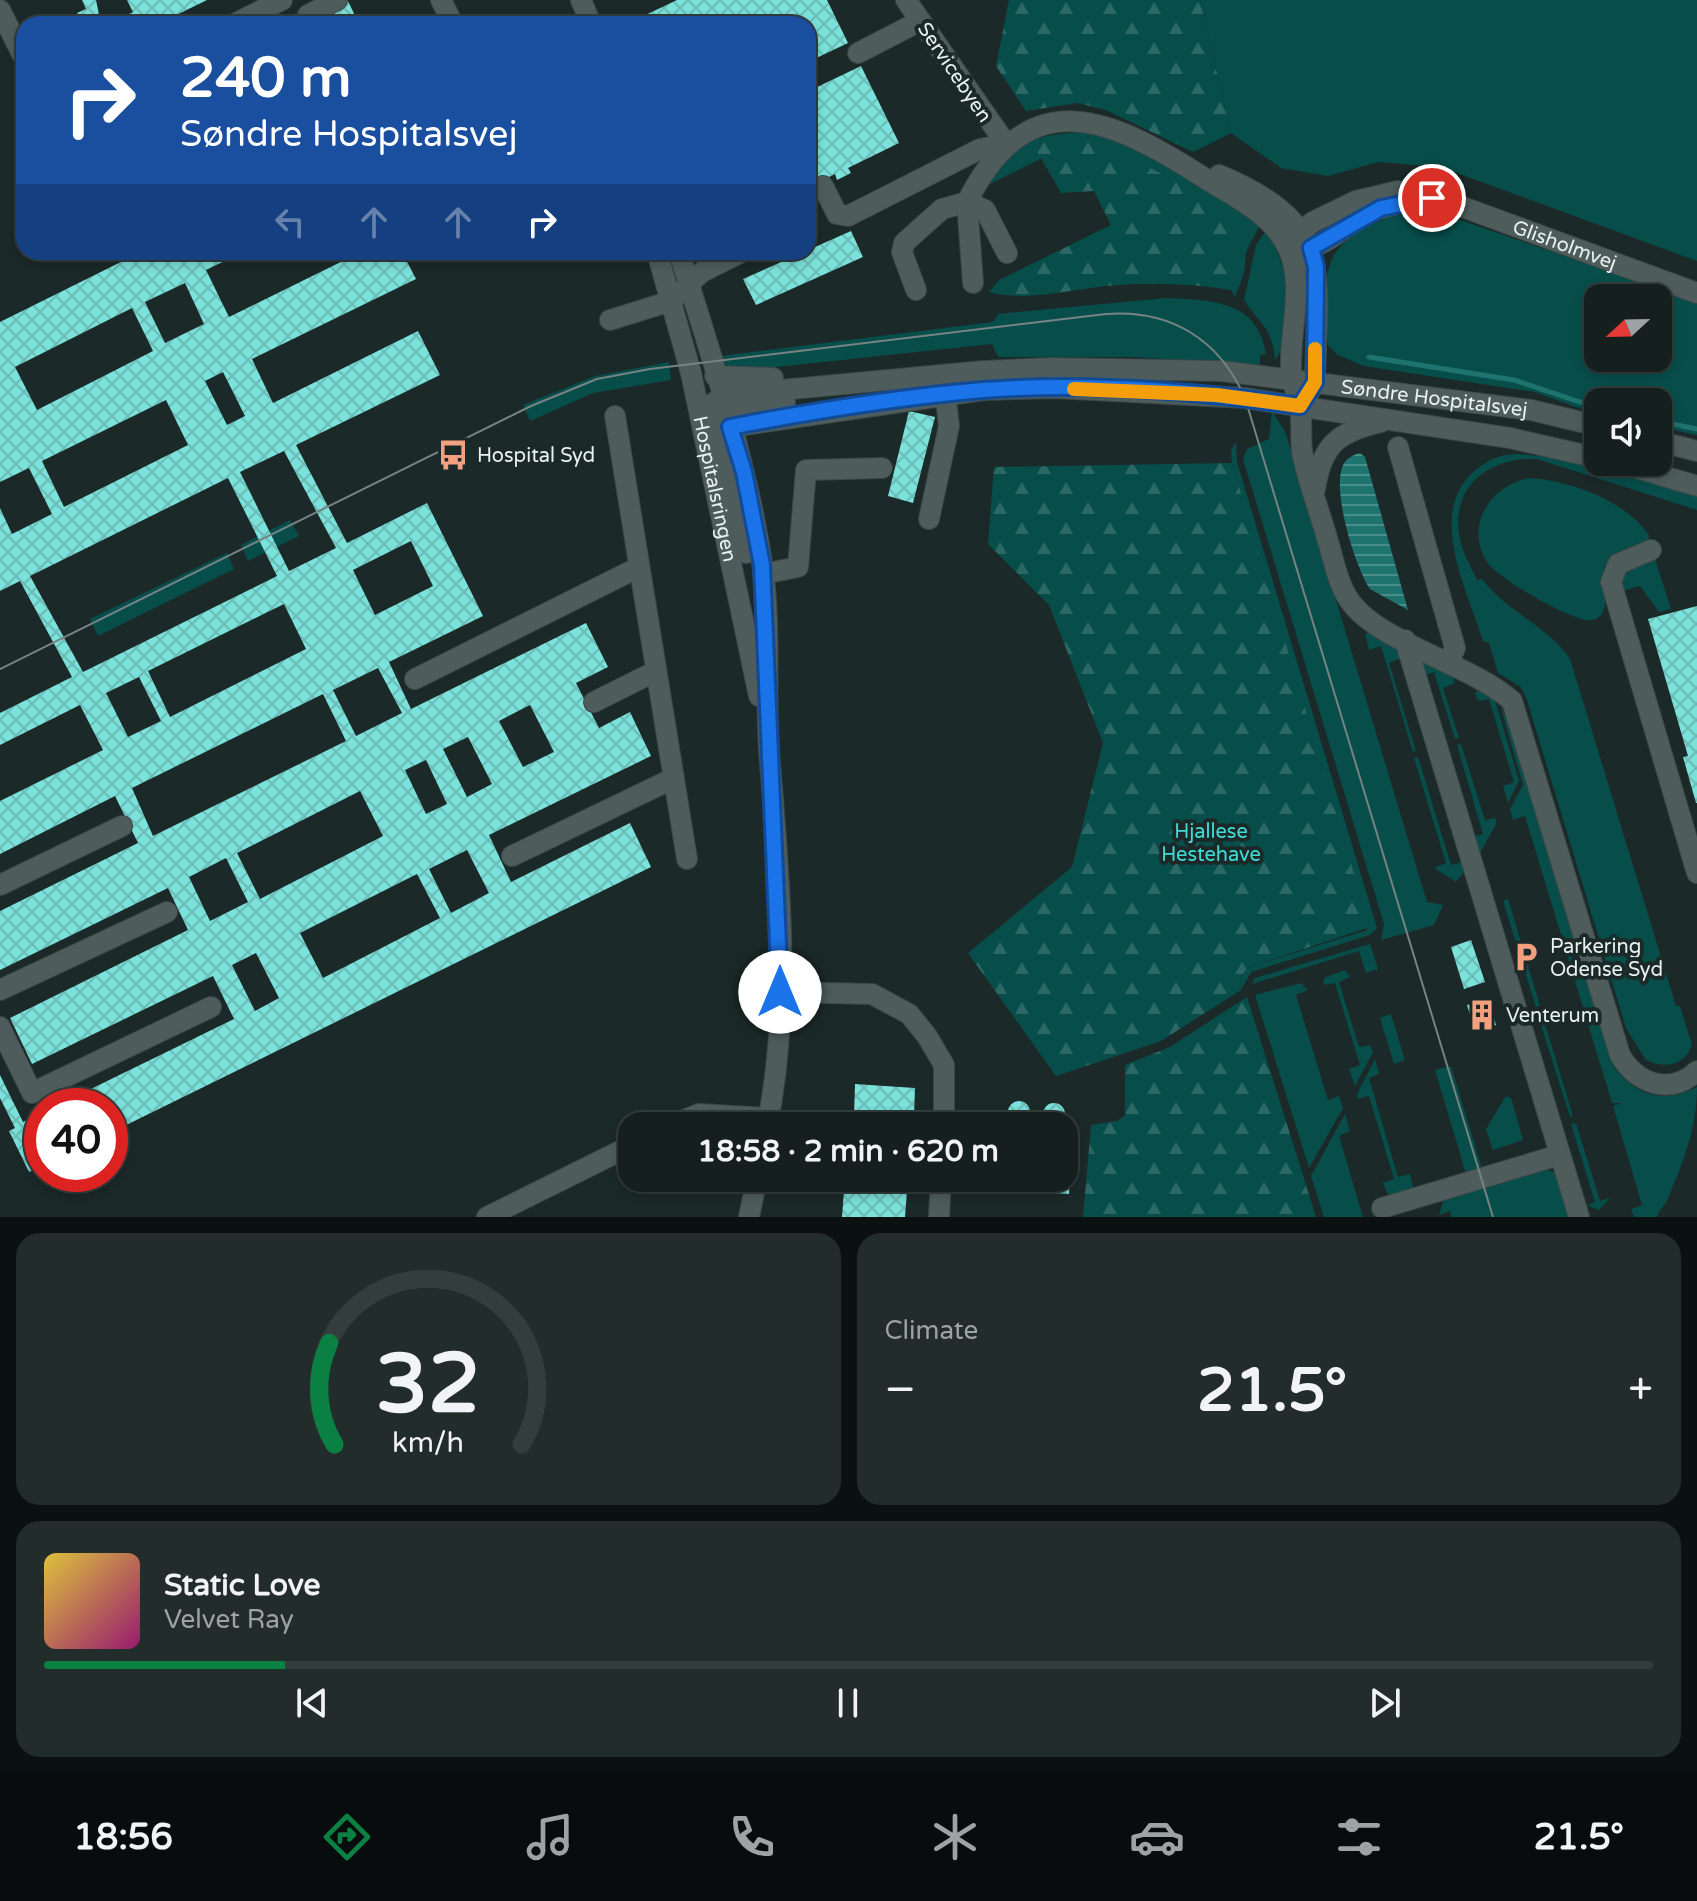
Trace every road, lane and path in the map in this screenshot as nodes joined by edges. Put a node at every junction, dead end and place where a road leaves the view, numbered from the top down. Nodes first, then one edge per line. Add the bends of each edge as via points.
1 (282, 0) edge
2 (337, 0) edge
3 (906, 0) edge
4 (0, 10) edge
5 (308, 15) dead end
6 (250, 16) edge
7 (920, 21) junction
8 (16, 42) edge
9 (858, 53) dead end
10 (1006, 144) junction
11 (1167, 154) junction
12 (823, 186) dead end
13 (967, 202) junction
14 (1306, 239) junction
15 (1289, 250) junction
16 (1007, 253) dead end
17 (661, 260) edge
18 (666, 260) edge
19 (679, 260) edge
20 (726, 260) edge
21 (973, 283) dead end
22 (916, 290) dead end
23 (679, 292) junction
24 (1697, 293) edge
25 (610, 320) dead end
26 (715, 376) junction
27 (1292, 379) junction
28 (942, 382) junction
29 (1315, 382) junction
30 (1300, 406) junction
31 (615, 416) dead end
32 (715, 416) junction
33 (1393, 420) junction
34 (1584, 423) edge
35 (1672, 444) edge
36 (1398, 447) dead end
37 (1696, 450) edge
38 (1584, 455) edge
39 (882, 468) dead end
40 (1663, 476) edge
41 (1697, 486) edge
42 (1314, 493) junction
43 (929, 519) dead end
44 (1651, 550) dead end
45 (639, 567) junction
46 (763, 574) junction
47 (766, 640) junction
48 (1405, 640) junction
49 (1449, 662) junction
50 (656, 671) junction
51 (415, 679) dead end
52 (594, 702) dead end
53 (767, 729) junction
54 (674, 778) junction
55 (122, 826) dead end
56 (512, 856) dead end
57 (687, 859) dead end
58 (1697, 873) edge
59 (0, 885) edge
60 (167, 912) dead end
61 (0, 990) edge
62 (780, 992) junction
63 (211, 1007) dead end
64 (0, 1027) edge
65 (1697, 1071) edge
66 (769, 1112) edge
67 (944, 1112) edge
68 (618, 1152) edge
69 (1559, 1155) junction
70 (754, 1192) edge
71 (940, 1192) edge
72 (1382, 1208) dead end
73 (487, 1217) edge
74 (749, 1217) edge
75 (939, 1217) edge
76 (1579, 1217) edge

1 - 6 street
2 - 5 street
3 - 7 street, Servicebyen
4 - 8 street
7 - 9 street
7 - 10 street, Servicebyen
10 - 11 street via 1028,130 1061,121 1097,123
10 - 12 street via 980,149 848,216 837,214
10 - 13 street
11 - 14 street via 1249,188 1280,207
11 - 15 street via 1269,221
13 - 16 street via 985,210
13 - 21 street
13 - 22 street via 942,209 904,243 902,252
14 - 15 street, Glisholmvej
14 - 24 street, Glisholmvej via 1381,208 1432,198
14 - 29 street via 1316,267
15 - 27 street via 1296,292
17 - 23 street, Hospitalsringen
18 - 23 street
19 - 23 street, Hospitalsringen
20 - 23 street
23 - 25 street
23 - 26 street, Hospitalsringen
23 - 32 street
26 - 28 street via 834,374
26 - 32 street, Hospitalsringen
27 - 28 street, Søndre Hospitalsvej via 1221,371 1052,368
27 - 29 street, Søndre Hospitalsvej
27 - 30 street
28 - 30 street, Søndre Hospitalsvej via 1217,395
28 - 32 street, Søndre Hospitalsvej
28 - 32 street, Søndre Hospitalsvej
28 - 43 street via 949,426
29 - 30 street
29 - 34 street, Søndre Hospitalsvej via 1531,410
30 - 33 street, Søndre Hospitalsvej
30 - 42 street via 1303,455
31 - 45 street
32 - 46 street, Hospitalsringen via 744,472
32 - 47 street
32 - 53 street, Hospitalsringen via 745,641
33 - 38 street, Søndre Hospitalsvej
33 - 42 street via 1360,427 1332,443 1318,466
35 - 37 street
36 - 49 street via 1455,648
39 - 46 street via 806,470 798,567
40 - 41 street
42 - 48 street via 1345,594 1363,616
44 - 58 street via 1618,564 1611,582
45 - 50 street
45 - 51 street
46 - 47 street, Hospitalsringen
47 - 53 street, Hospitalsringen
48 - 49 street
48 - 69 street
49 - 65 street via 1512,701 1625,1064 1646,1082 1663,1085
50 - 52 street
50 - 54 street
53 - 62 street, Hospitalsringen via 777,848
54 - 56 street
54 - 57 street
55 - 59 street
60 - 61 street
62 - 66 street, Hospitalsringen
62 - 67 street via 872,994 909,1014 944,1065
63 - 64 street via 32,1093
68 - 73 street
69 - 72 street
69 - 76 street
70 - 74 street
71 - 75 street

